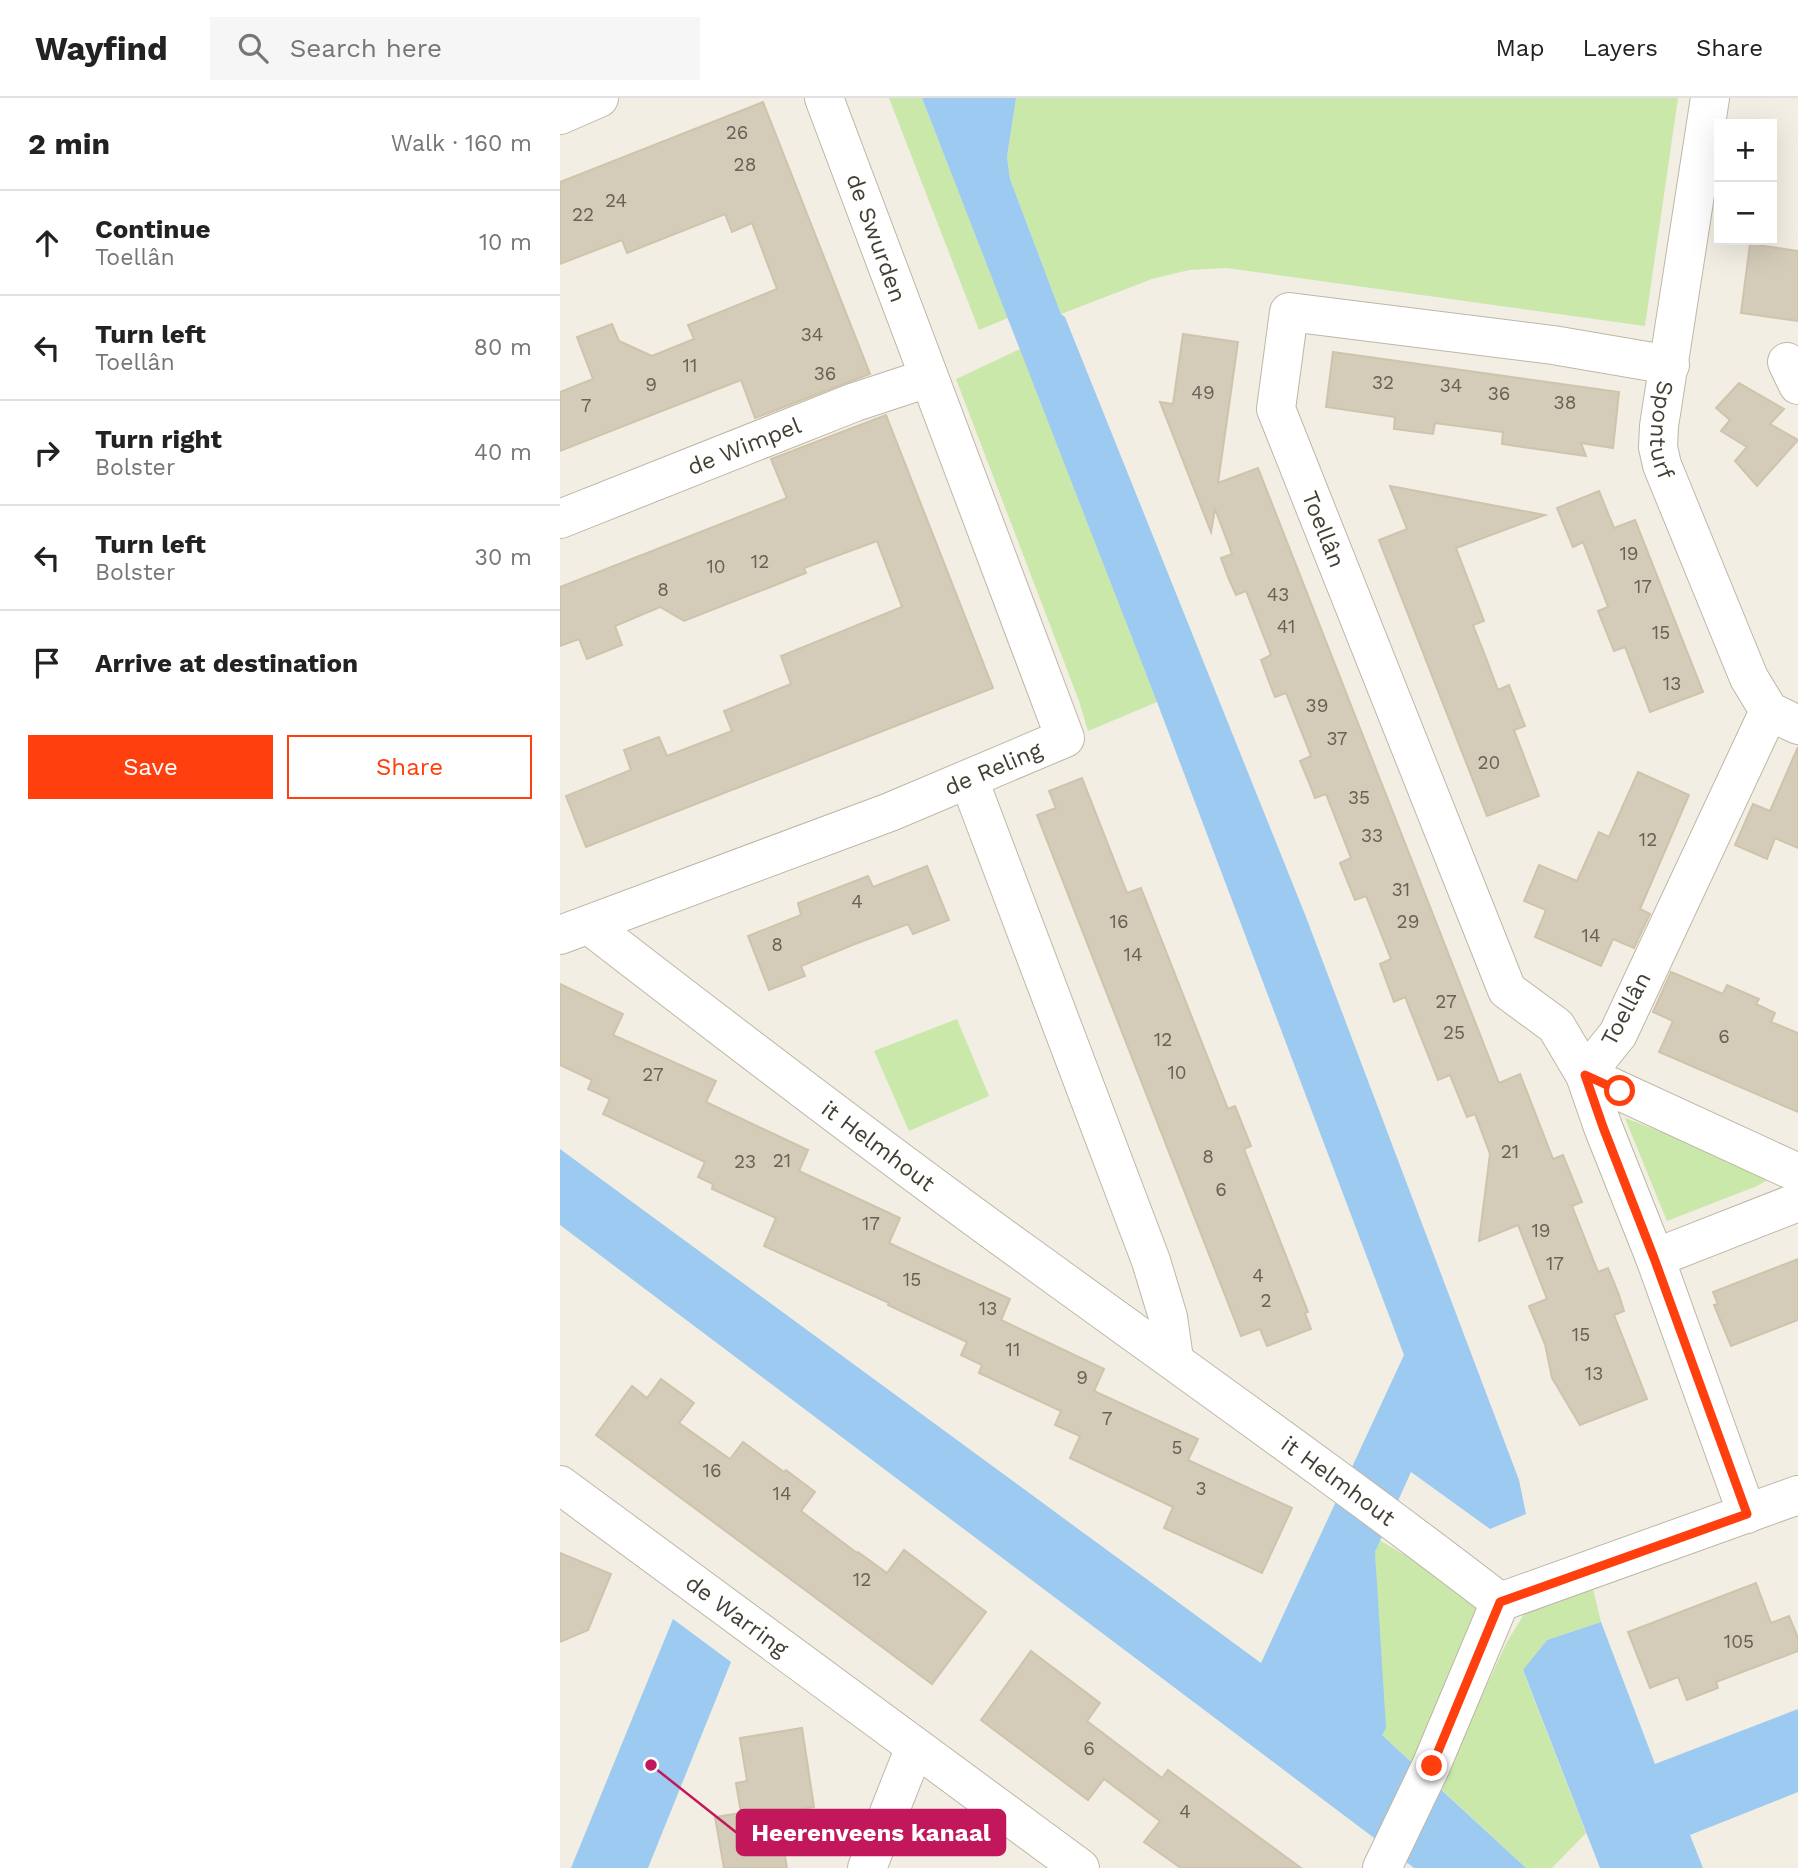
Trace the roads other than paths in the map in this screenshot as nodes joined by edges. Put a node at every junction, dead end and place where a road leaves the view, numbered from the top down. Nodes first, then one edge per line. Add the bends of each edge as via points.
1 (599, 98) edge
2 (824, 98) edge
3 (1710, 98) edge
4 (560, 115) edge
5 (1671, 365) junction
6 (928, 378) junction
7 (560, 519) edge
8 (1783, 718) edge
9 (969, 780) junction
10 (574, 930) edge
11 (1585, 1075) junction
12 (1798, 1173) edge
13 (1798, 1202) edge
14 (1654, 1258) junction
15 (1174, 1359) junction
16 (560, 1485) edge
17 (1798, 1495) edge
18 (1747, 1514) junction
19 (1500, 1602) junction
20 (915, 1747) junction
21 (1384, 1864) edge
22 (867, 1868) edge
23 (1080, 1868) edge

1 - 4 street
2 - 6 street, de Swurden
3 - 5 street, Sponturf
5 - 8 street, Sponturf via 1659,426 1662,465 1749,678
5 - 11 street, Toellân via 1553,345 1289,312 1276,409 1507,990 1556,1026
6 - 7 street, de Wimpel via 855,402
6 - 9 street, de Reling via 1065,738
8 - 11 street, Toellân via 1618,1034
9 - 10 street, de Reling
9 - 15 street via 1151,1261 1168,1317
10 - 15 street, it Helmhout
11 - 12 street
11 - 14 street, Toellân
13 - 14 street
14 - 18 street, Toellân
15 - 19 street, it Helmhout
16 - 20 street, de Warring
17 - 18 street
18 - 19 street
19 - 21 street via 1432,1766
20 - 22 street
20 - 23 street, de Warring

